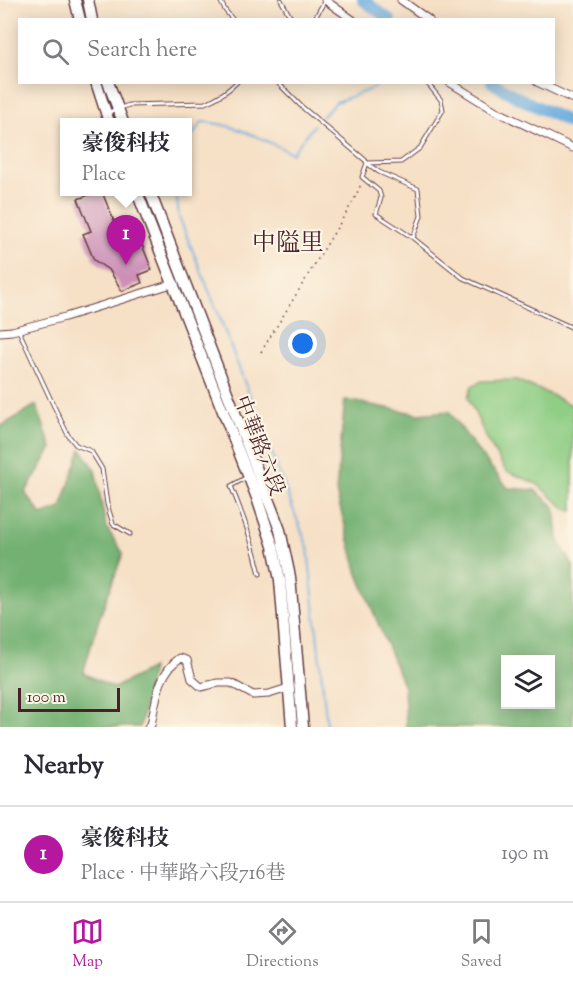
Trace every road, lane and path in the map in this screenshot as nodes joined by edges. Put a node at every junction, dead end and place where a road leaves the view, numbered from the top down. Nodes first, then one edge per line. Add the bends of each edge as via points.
1 (75, 0) edge
2 (88, 0) edge
3 (220, 0) edge
4 (281, 0) edge
5 (325, 0) edge
6 (401, 0) edge
7 (80, 18) edge
8 (92, 18) edge
9 (231, 18) edge
10 (290, 18) edge
11 (315, 18) edge
12 (350, 18) edge
13 (426, 18) edge
14 (97, 84) edge
15 (109, 84) edge
16 (235, 84) edge
17 (279, 84) edge
18 (428, 84) dead end
19 (451, 84) edge
20 (541, 84) edge
21 (573, 99) edge
22 (118, 108) junction
23 (108, 118) edge
24 (121, 118) edge
25 (573, 148) edge
26 (367, 163) junction
27 (363, 178) junction
28 (139, 196) edge
29 (151, 196) edge
30 (413, 238) junction
31 (179, 282) junction
32 (573, 328) edge
33 (19, 329) junction
34 (0, 332) edge
35 (261, 352) dead end
36 (249, 476) junction
37 (130, 534) dead end
38 (260, 574) dead end
39 (288, 688) junction
40 (148, 727) edge
41 (292, 727) edge
42 (303, 727) edge

1 - 7 main road
2 - 8 main road
3 - 9 lane
4 - 10 lane
5 - 11 lane
5 - 12 street
6 - 13 street
14 - 23 main road
15 - 22 main road
16 - 22 lane via 205,103
17 - 26 lane
18 - 26 lane via 441,100 442,110 420,148 401,162
19 - 25 street via 496,111
20 - 21 street
22 - 23 lane
22 - 24 main road
26 - 27 lane
26 - 30 lane via 418,189 421,216
27 - 30 lane via 379,191 376,214
27 - 35 path via 354,200
28 - 31 main road, 中華路六段
29 - 31 main road, 中華路六段
30 - 32 lane via 462,278
31 - 33 street
31 - 36 main road, 中華路六段
31 - 42 main road, 中華路六段 via 267,493 284,544
33 - 34 street
33 - 37 lane via 68,435 76,445 91,451 102,469 113,524
36 - 38 lane via 231,486 246,521
36 - 39 main road, 中華路六段 via 270,534 280,580
39 - 40 street via 252,695 231,683 201,687 192,679 187,660 180,658 162,677
39 - 41 main road, 中華路六段

